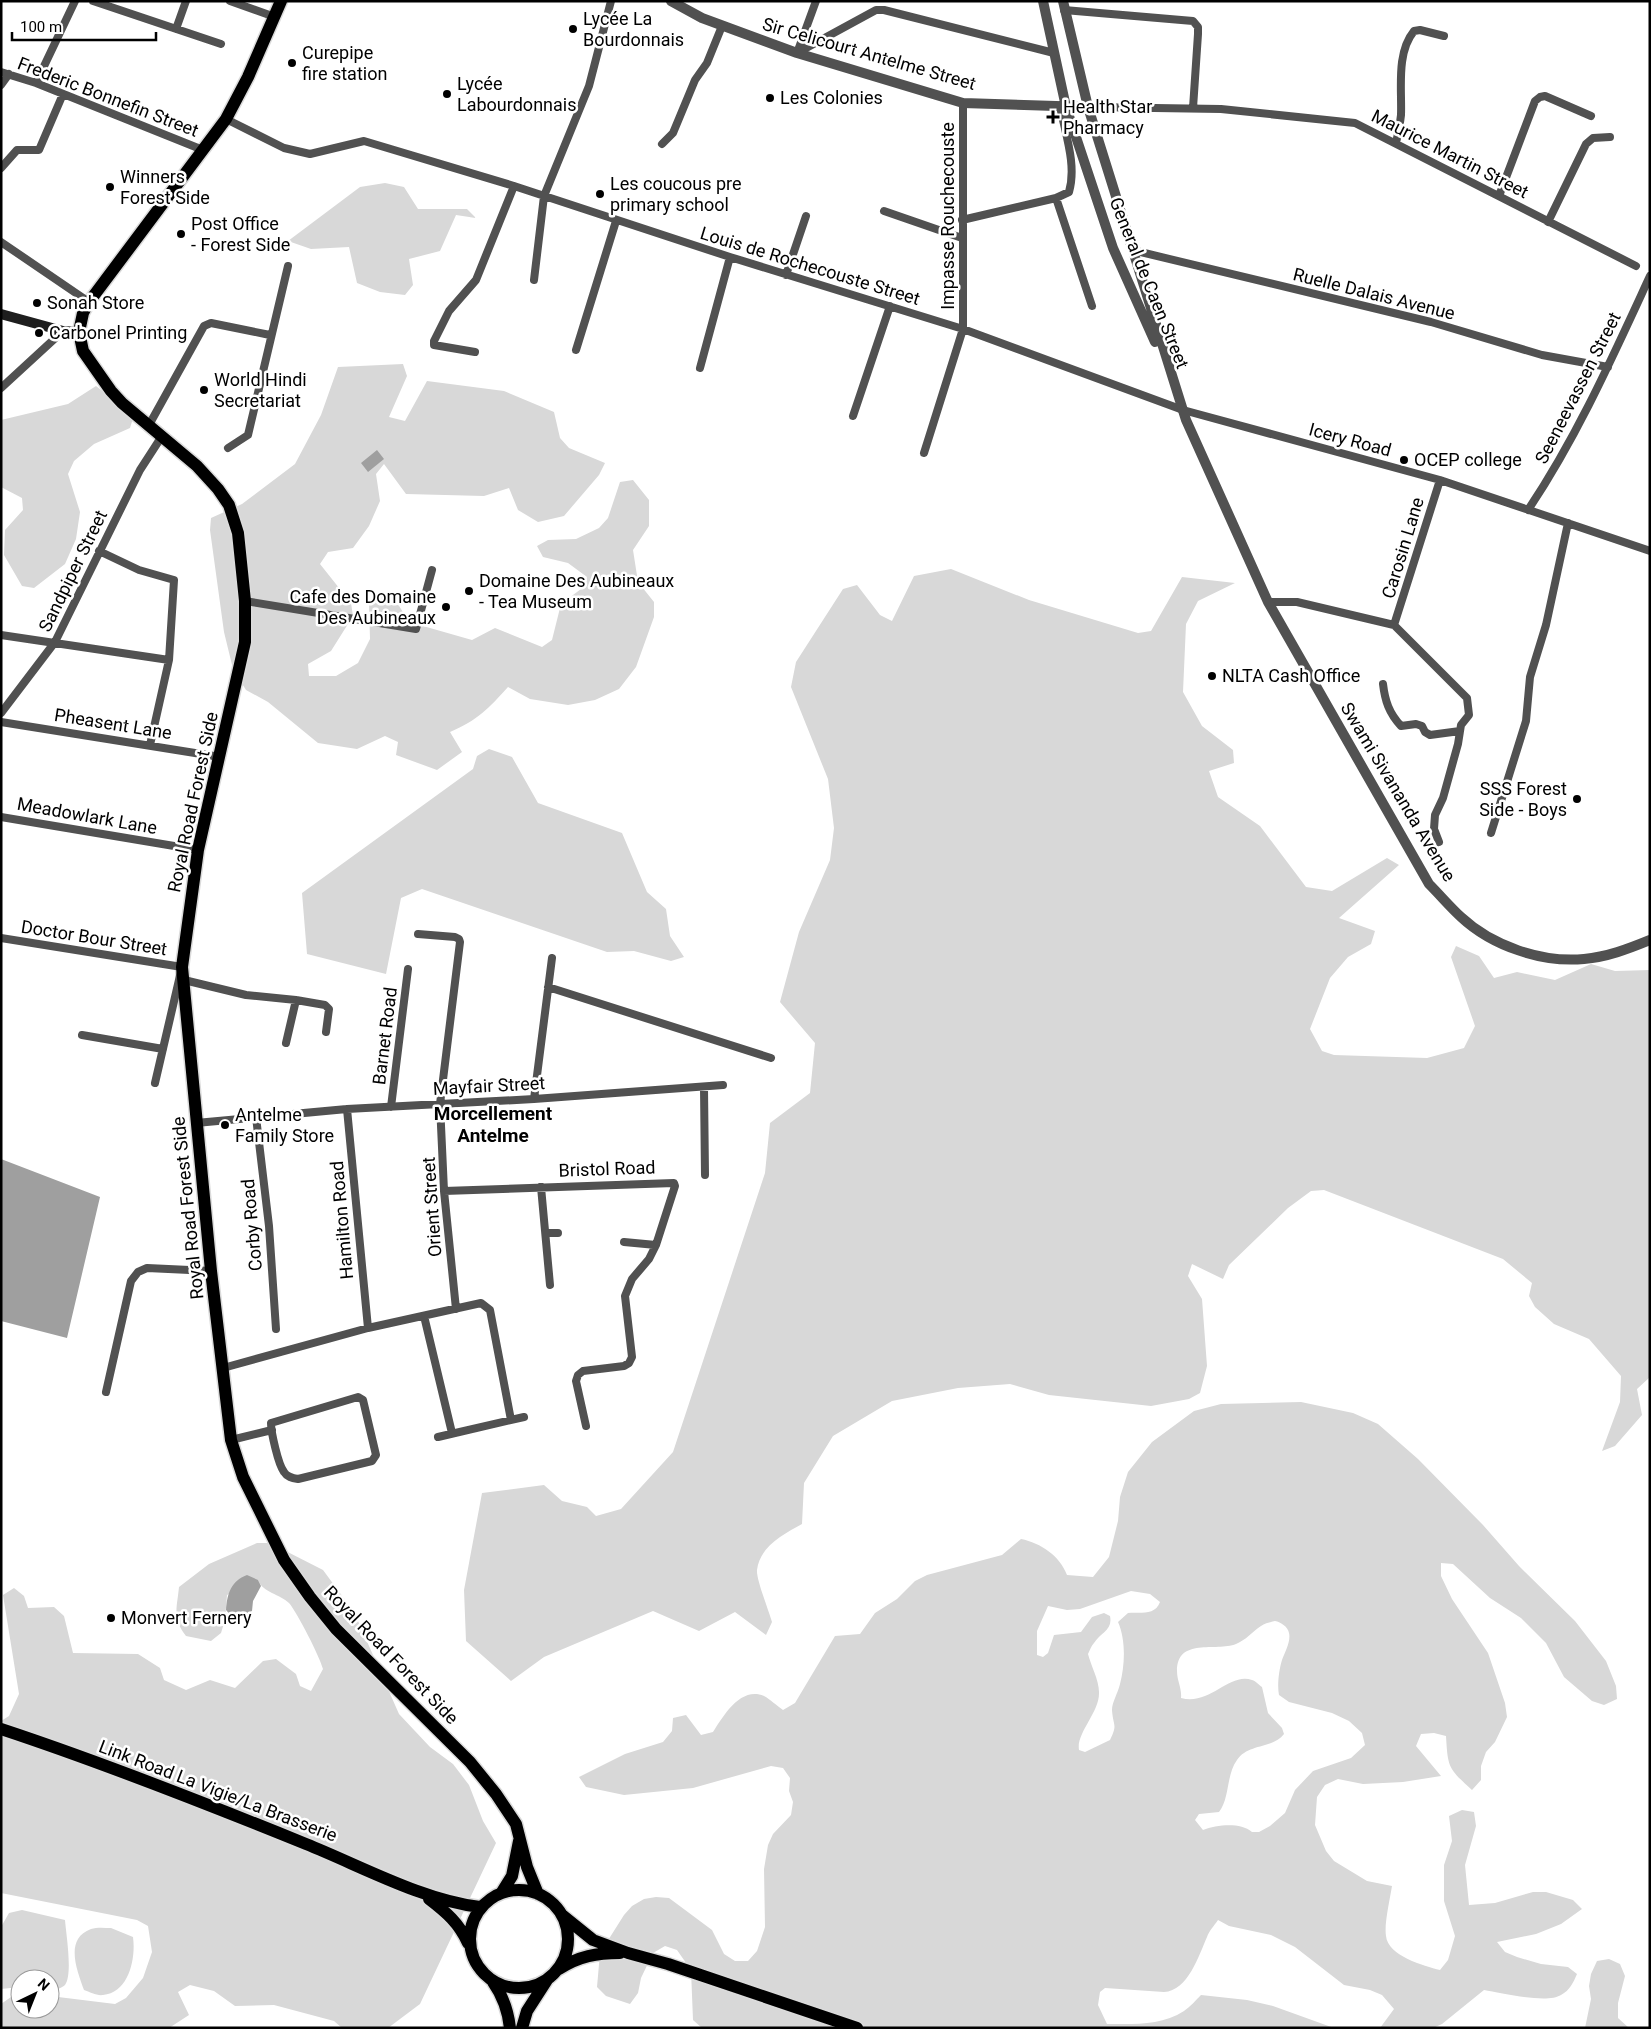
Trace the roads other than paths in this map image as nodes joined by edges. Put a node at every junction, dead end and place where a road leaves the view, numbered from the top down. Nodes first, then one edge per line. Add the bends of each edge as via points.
1 (75, 1) edge
2 (93, 1) edge
3 (186, 1) edge
4 (230, 1) edge
5 (281, 1) edge
6 (611, 1) edge
7 (671, 1) edge
8 (816, 1) edge
9 (1043, 1) edge
10 (1064, 6) edge
11 (275, 17) junction
12 (722, 26) junction
13 (176, 29) junction
14 (1444, 36) dead end
15 (221, 44) dead end
16 (797, 53) junction
17 (1054, 53) junction
18 (5, 73) edge
19 (36, 83) junction
20 (1, 85) edge
21 (64, 94) junction
22 (963, 103) junction
23 (1063, 107) junction
24 (1088, 107) junction
25 (1193, 108) junction
26 (1591, 116) dead end
27 (226, 119) junction
28 (1610, 137) dead end
29 (1396, 143) junction
30 (662, 144) dead end
31 (204, 150) junction
32 (1, 168) edge
33 (514, 186) junction
34 (544, 196) junction
35 (1499, 196) junction
36 (1056, 198) junction
37 (884, 211) dead end
38 (806, 216) dead end
39 (962, 220) junction
40 (616, 221) junction
41 (1548, 222) junction
42 (962, 238) junction
43 (1, 242) edge
44 (1132, 250) junction
45 (730, 257) junction
46 (288, 266) dead end
47 (1636, 266) dead end
48 (786, 275) junction
49 (1650, 276) edge
50 (534, 280) dead end
51 (89, 302) junction
52 (890, 306) junction
53 (1092, 306) dead end
54 (1, 314) edge
55 (963, 329) junction
56 (63, 331) junction
57 (79, 332) junction
58 (270, 335) junction
59 (576, 350) dead end
60 (475, 352) dead end
61 (1608, 367) junction
62 (700, 368) dead end
63 (1, 388) edge
64 (1175, 389) junction
65 (1183, 410) junction
66 (853, 416) dead end
67 (149, 425) junction
68 (162, 436) junction
69 (228, 448) dead end
70 (924, 453) dead end
71 (1440, 480) junction
72 (1528, 510) junction
73 (1568, 523) junction
74 (100, 551) junction
75 (1650, 551) edge
76 (432, 570) dead end
77 (245, 601) junction
78 (1268, 602) junction
79 (1394, 624) junction
80 (1, 635) edge
81 (55, 642) junction
82 (169, 660) junction
83 (1383, 684) dead end
84 (1, 713) edge
85 (1, 722) edge
86 (1460, 732) junction
87 (150, 745) junction
88 (220, 757) junction
89 (1, 817) edge
90 (1491, 833) dead end
91 (1439, 842) dead end
92 (198, 850) junction
93 (418, 934) dead end
94 (1, 938) edge
95 (1650, 940) edge
96 (552, 958) dead end
97 (408, 969) dead end
98 (183, 973) junction
99 (548, 987) junction
100 (296, 1000) junction
101 (326, 1032) dead end
102 (82, 1035) dead end
103 (286, 1043) dead end
104 (163, 1049) junction
105 (771, 1058) dead end
106 (155, 1083) dead end
107 (723, 1085) dead end
108 (704, 1088) junction
109 (534, 1099) junction
110 (440, 1104) junction
111 (391, 1107) junction
112 (347, 1109) junction
113 (256, 1117) junction
114 (196, 1123) junction
115 (705, 1175) dead end
116 (541, 1186) junction
117 (444, 1192) junction
118 (546, 1233) junction
119 (558, 1233) dead end
120 (624, 1242) dead end
121 (656, 1245) junction
122 (211, 1271) junction
123 (550, 1285) dead end
124 (456, 1309) junction
125 (424, 1316) junction
126 (368, 1328) junction
127 (276, 1330) dead end
128 (223, 1368) junction
129 (106, 1392) dead end
130 (524, 1417) dead end
131 (511, 1420) junction
132 (586, 1426) dead end
133 (272, 1430) junction
134 (452, 1434) junction
135 (438, 1437) dead end
136 (231, 1440) junction
137 (1, 1729) edge
138 (519, 1839) junction
139 (420, 1892) junction
140 (502, 1892) junction
141 (538, 1894) junction
142 (480, 1907) junction
143 (562, 1915) junction
144 (470, 1948) junction
145 (628, 1953) junction
146 (559, 1968) junction
147 (491, 1980) junction
148 (547, 1980) junction
149 (510, 2028) edge
150 (522, 2028) edge
151 (857, 2028) edge

1 - 19 street
2 - 13 street
3 - 13 street
4 - 11 street
5 - 11 main road, Royal Road Forest Side
6 - 34 street via 589,86
7 - 12 street, Sir Celicourt Antelme Street
8 - 16 street
9 - 17 street, General de Caen Street
10 - 24 street, General de Caen Street
10 - 25 street via 1193,21 1198,26
11 - 27 main road, Royal Road Forest Side
12 - 16 street, Sir Celicourt Antelme Street
12 - 30 street via 673,133
13 - 15 street
14 - 29 street via 1420,30 1410,36 1400,73 1401,118
16 - 17 street via 876,10
16 - 22 street, Sir Celicourt Antelme Street
17 - 23 street, General de Caen Street
18 - 19 street, Frederic Bonnefin Street
18 - 20 street
19 - 21 street, Frederic Bonnefin Street
21 - 31 street, Frederic Bonnefin Street
21 - 32 street via 39,150 20,148
22 - 23 street, Sir Celicourt Antelme Street
22 - 39 street, Impasse Rouchecouste
23 - 24 street, Sir Celicourt Antelme Street
23 - 36 street via 1072,181 1069,192
23 - 64 street, General de Caen Street via 1113,248
24 - 25 street, Maurice Martin Street
24 - 44 street, General de Caen Street
25 - 29 street, Maurice Martin Street via 1355,122
26 - 35 street via 1545,96 1535,101
27 - 31 main road, Royal Road Forest Side
27 - 33 street, Louis de Rochecouste Street via 284,148 310,154 364,141
28 - 41 street via 1593,138 1586,144
29 - 35 street, Maurice Martin Street
31 - 51 main road, Royal Road Forest Side
33 - 34 street, Louis de Rochecouste Street
33 - 60 street via 476,280 449,311 434,341 434,345
34 - 40 street, Louis de Rochecouste Street
34 - 50 street
35 - 41 street, Maurice Martin Street
36 - 39 street
36 - 53 street
37 - 42 street
38 - 48 street
39 - 42 street, Impasse Rouchecouste
40 - 45 street, Louis de Rochecouste Street
40 - 59 street
41 - 47 street, Maurice Martin Street
42 - 55 street, Impasse Rouchecouste
43 - 51 street
44 - 61 street, Ruelle Dalais Avenue via 1431,322 1542,355
44 - 64 street, General de Caen Street
45 - 48 street, Louis de Rochecouste Street
45 - 62 street
46 - 58 street
48 - 52 street, Louis de Rochecouste Street
49 - 61 street, Seeneevassen Street
51 - 57 main road, Royal Road Forest Side
52 - 55 street, Louis de Rochecouste Street
52 - 66 street
54 - 56 main road
55 - 65 street, Louis de Rochecouste Street
55 - 70 street, Impasse Rouchecouste
56 - 57 main road
56 - 63 street
57 - 67 main road, Royal Road Forest Side via 83,351 111,391
58 - 67 street via 211,322 204,326
58 - 69 street via 248,435
61 - 72 street, Seeneevassen Street via 1551,475
64 - 65 street, Swami Sivananda Avenue
65 - 71 street, Icery Road
65 - 78 street, Swami Sivananda Avenue
67 - 68 main road, Royal Road Forest Side
68 - 74 street, Sandpiper Street via 140,470
68 - 77 main road, Royal Road Forest Side via 218,488 229,505 238,533
71 - 72 street, Icery Road
71 - 79 street, Carosin Lane
72 - 73 street, Icery Road
73 - 75 street, Icery Road
73 - 90 street via 1546,625 1530,677 1526,721
74 - 81 street, Sandpiper Street
74 - 82 street via 139,570 174,580
76 - 77 street via 416,628
77 - 88 main road, Royal Road Forest Side via 245,642
78 - 79 street via 1296,602
78 - 95 street, Swami Sivananda Avenue via 1429,884 1462,918 1486,935 1522,952 1555,958 1584,959 1617,953
79 - 86 street via 1467,698 1469,715
80 - 81 street
81 - 82 street
81 - 84 street, Sandpiper Street
82 - 87 street
83 - 86 street via 1388,708 1402,726 1416,724 1430,735
85 - 87 street, Pheasent Lane
86 - 91 street via 1443,798 1435,815 1434,828
87 - 88 street, Pheasent Lane
88 - 92 main road, Royal Road Forest Side
89 - 92 street, Meadowlark Lane
92 - 98 main road, Royal Road Forest Side
93 - 110 street, Orient Street via 455,937 460,942
94 - 98 street, Doctor Bour Street
96 - 99 street
97 - 111 street, Barnet Road
98 - 100 street, Doctor Bour Street via 246,995
98 - 104 street
98 - 114 main road, Royal Road Forest Side
99 - 105 street
99 - 109 street
100 - 101 street, Doctor Bour Street via 328,1006
100 - 103 street
102 - 104 street
104 - 106 street
107 - 108 street, Mayfair Street
108 - 109 street, Mayfair Street
108 - 115 street
109 - 110 street, Mayfair Street
110 - 111 street, Mayfair Street
110 - 117 street, Orient Street
111 - 112 street, Mayfair Street
112 - 113 street, Mayfair Street
112 - 126 street, Hamilton Road
113 - 114 street, Mayfair Street
113 - 127 street, Corby Road via 269,1226
114 - 122 main road, Royal Road Forest Side
116 - 117 street, Bristol Road
116 - 118 street
116 - 121 street, Bristol Road via 674,1183
117 - 124 street, Orient Street
118 - 119 street
118 - 123 street
120 - 121 street
121 - 132 street, Bristol Road via 632,1279 625,1296 632,1357 629,1363 583,1371 578,1375 576,1381
122 - 128 main road, Royal Road Forest Side
122 - 129 street via 147,1268 138,1272 131,1281
124 - 125 street
124 - 131 street via 481,1303 490,1310
125 - 126 street
125 - 134 street
126 - 128 street
128 - 136 main road, Royal Road Forest Side
130 - 131 street
131 - 134 street
133 - 133 street via 273,1422 361,1398 376,1455 372,1461 290,1478 281,1466
133 - 136 street
134 - 135 street
136 - 138 main road, Royal Road Forest Side via 243,1478 284,1560 310,1598 336,1629 470,1762 511,1816
137 - 139 main road, Link Road La Vigie/La Brasserie via 207,1804
138 - 140 main road via 512,1876
138 - 141 main road, Royal Road Forest Side
139 - 142 main road via 460,1905
139 - 144 main road via 454,1920
140 - 141 main road via 527,1890
140 - 142 main road
141 - 143 main road via 556,1906
142 - 144 main road via 470,1926
143 - 145 main road via 593,1940
143 - 146 main road via 567,1931 567,1948
144 - 147 main road via 477,1966
145 - 146 main road via 586,1956
145 - 151 main road
146 - 148 main road
147 - 148 main road via 514,1988 525,1988
147 - 149 main road via 501,1994
148 - 150 main road via 527,2011

